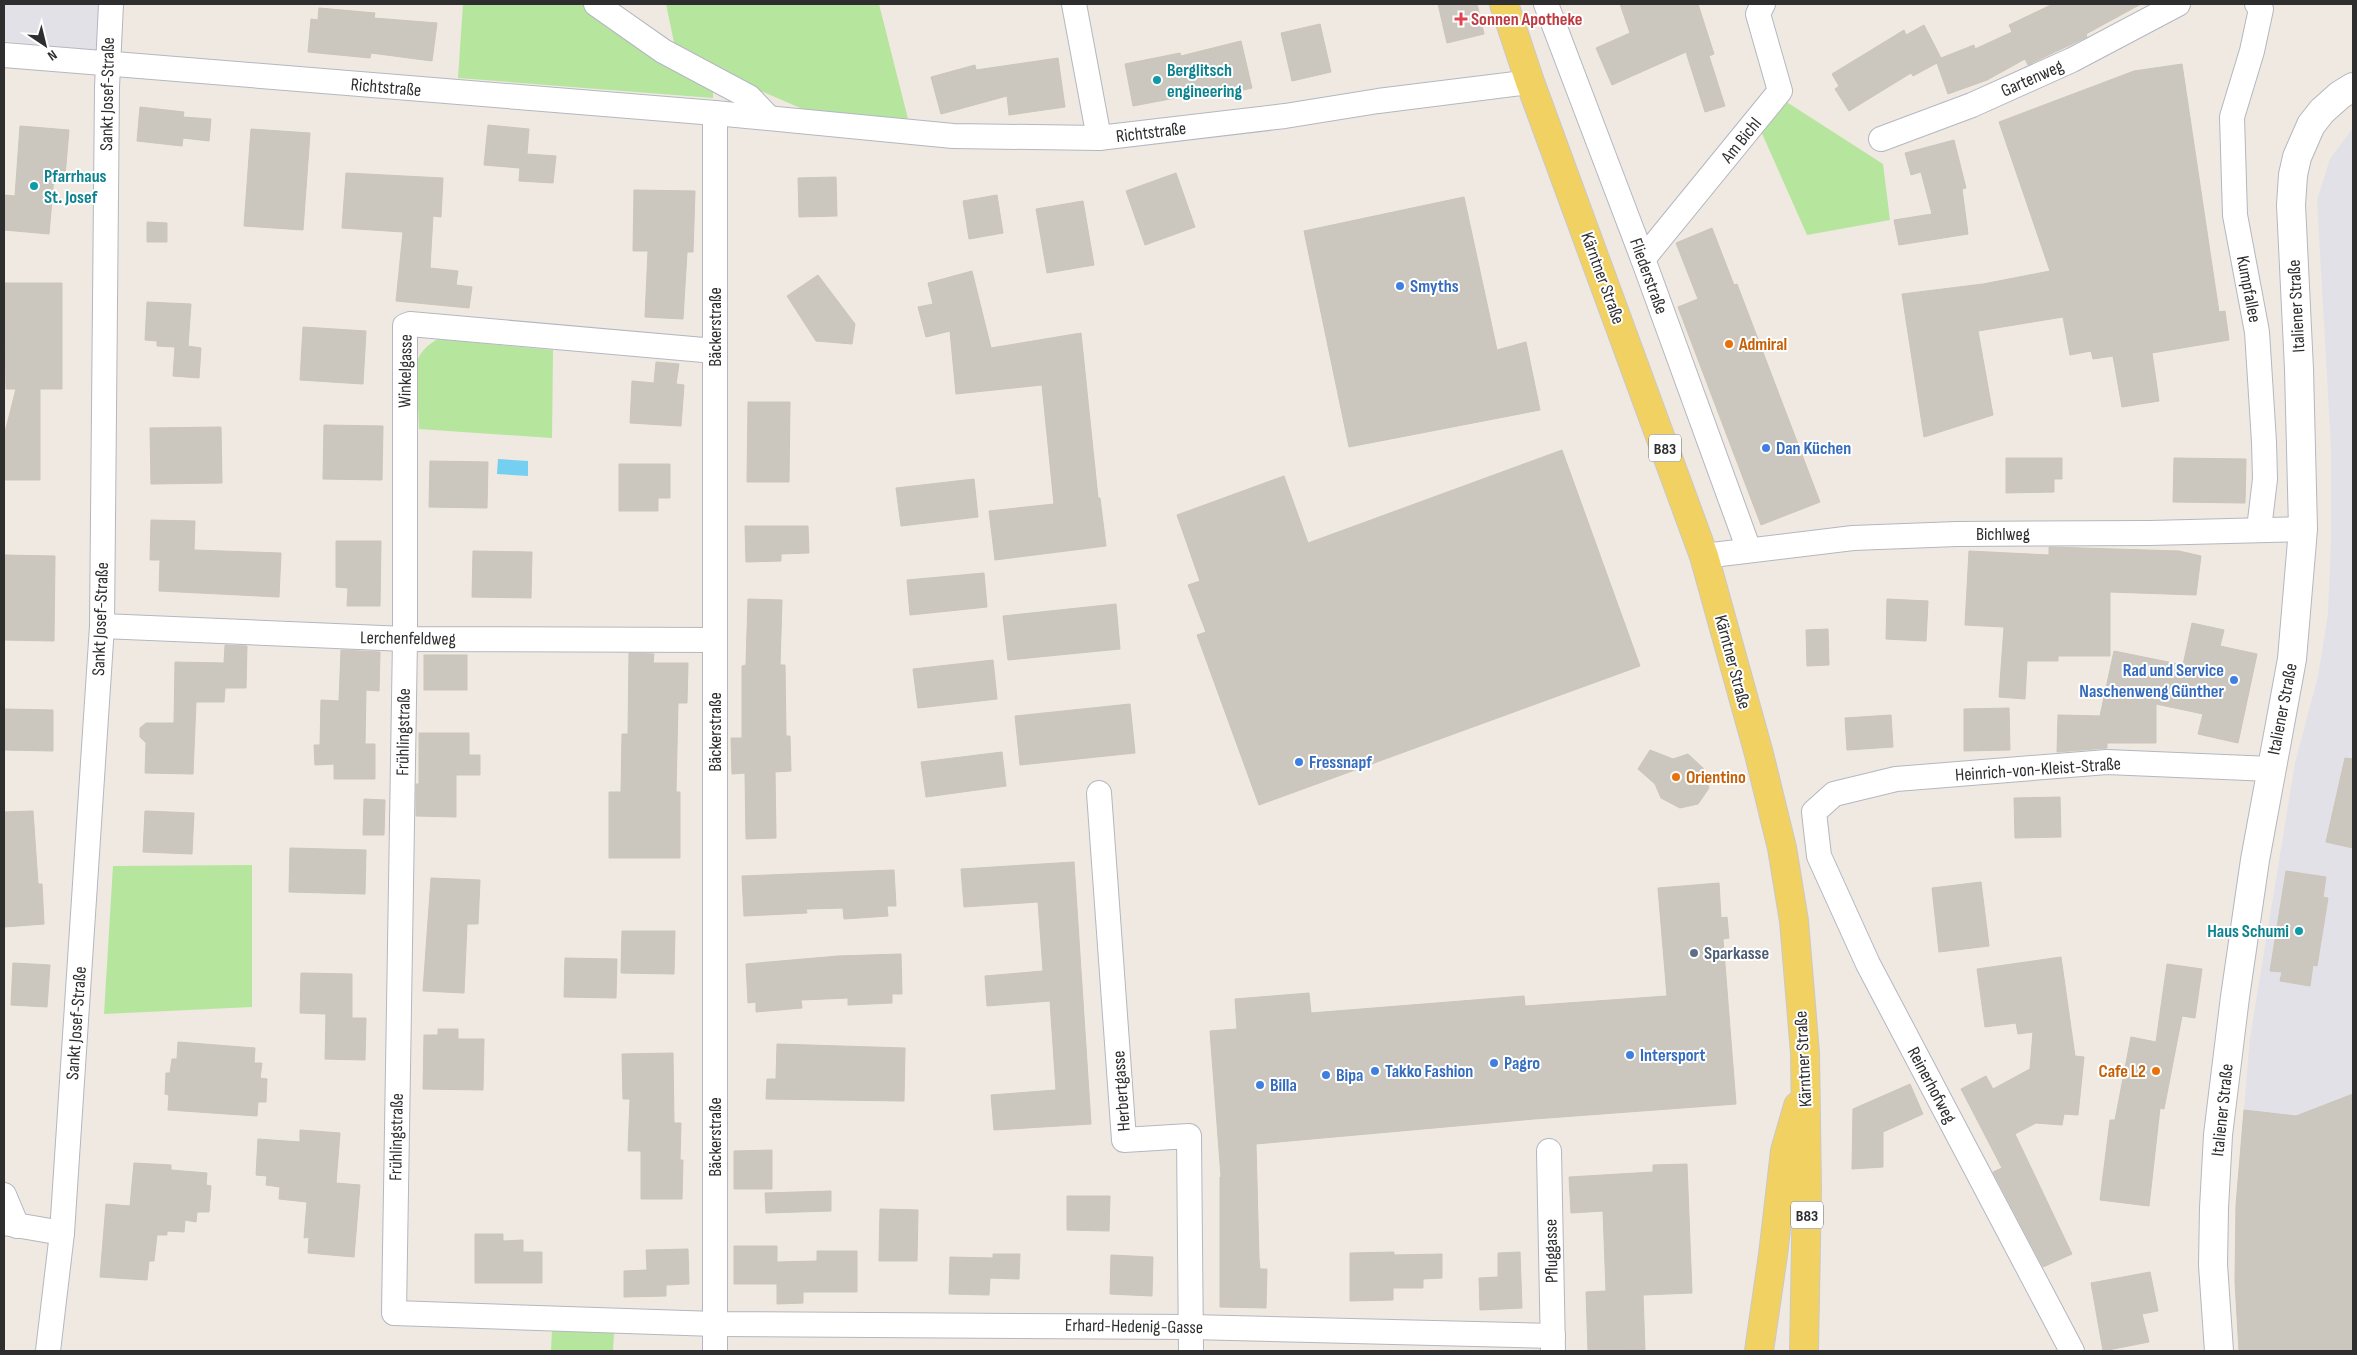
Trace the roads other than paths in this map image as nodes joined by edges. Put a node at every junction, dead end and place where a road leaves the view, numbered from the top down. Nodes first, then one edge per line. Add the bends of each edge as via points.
1 (111, 4) edge
2 (596, 4) edge
3 (1074, 4) edge
4 (1504, 4) edge
5 (1546, 4) edge
6 (1763, 4) edge
7 (2178, 4) edge
8 (2257, 4) edge
9 (4, 55) edge
10 (107, 64) junction
11 (1530, 82) junction
12 (2353, 87) edge
13 (715, 113) junction
14 (769, 118) junction
15 (1100, 138) junction
16 (1881, 139) dead end
17 (1643, 259) junction
18 (715, 351) junction
19 (2303, 529) junction
20 (2259, 530) junction
21 (1749, 550) junction
22 (1704, 556) junction
23 (102, 626) junction
24 (405, 639) junction
25 (715, 640) junction
26 (2271, 769) junction
27 (1099, 793) dead end
28 (1814, 812) joint
29 (1806, 1078) junction
30 (1548, 1151) dead end
31 (4, 1195) edge
32 (11, 1224) edge
33 (62, 1233) junction
34 (715, 1324) junction
35 (1191, 1326) junction
36 (1553, 1344) edge
37 (48, 1351) edge
38 (715, 1351) edge
39 (1191, 1351) edge
40 (1759, 1351) edge
41 (1804, 1351) edge
42 (2072, 1351) edge
43 (2219, 1351) edge

1 - 10 street, Sankt Josef-Straße
2 - 14 street via 663,51 749,97
3 - 15 street
4 - 11 main road, Kärntner Straße / B83
5 - 17 street, Fliederstraße
6 - 17 street, Am Bichl via 1758,14 1780,92
7 - 16 street, Gartenweg via 2063,64 1972,105
8 - 20 street, Kumpfallee via 2261,9 2252,51 2232,118 2235,215 2256,332 2264,442 2265,479
9 - 10 street, Richtstraße
10 - 13 street, Richtstraße
10 - 23 street, Sankt Josef-Straße
11 - 15 street, Richtstraße
11 - 22 main road, Kärntner Straße / B83
12 - 19 street, Italiener Straße via 2326,106 2311,125 2293,175 2290,205
13 - 14 street, Richtstraße
13 - 18 street, Bäckerstraße
14 - 15 street, Richtstraße via 953,136
17 - 21 street, Fliederstraße
18 - 24 street, Winkelgasse via 406,325
18 - 25 street, Bäckerstraße
19 - 20 street, Bichlweg
19 - 26 street, Italiener Straße via 2292,659
20 - 21 street, Bichlweg via 1853,538
21 - 22 street, Bichlweg
22 - 29 main road, Kärntner Straße / B83 via 1782,848 1794,921
23 - 24 street, Lerchenfeldweg
23 - 33 street, Sankt Josef-Straße
24 - 25 street, Lerchenfeldweg
24 - 34 street, Frühlingstraße via 394,1313
25 - 34 street, Bäckerstraße
26 - 28 street, Heinrich-von-Kleist-Straße via 2107,762 1896,779 1834,794
26 - 43 street, Italiener Straße via 2236,987 2218,1135 2213,1265
27 - 35 street, Herbertgasse via 1124,1140 1189,1136
28 - 42 street, Reinerhofweg via 1820,856 1868,964
29 - 40 main road via 1785,1151
29 - 41 main road, Kärntner Straße / B83 via 1808,1189
30 - 36 street, Pfluggasse
31 - 32 street
32 - 33 street
33 - 37 street, Sankt Josef-Straße
34 - 35 street, Erhard-Hedenig-Gasse
34 - 38 street, Bäckerstraße
35 - 36 street, Erhard-Hedenig-Gasse
35 - 39 street, Herbertgasse

